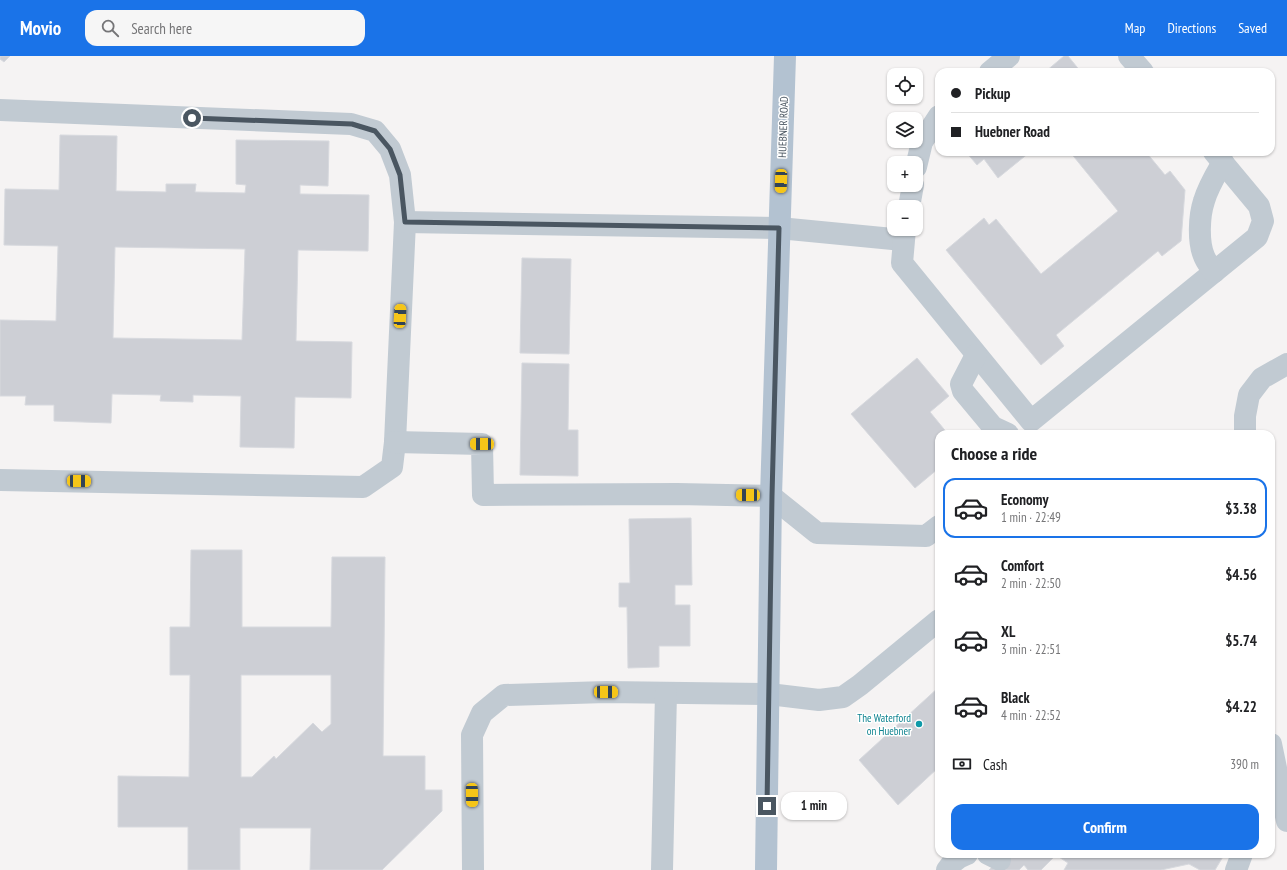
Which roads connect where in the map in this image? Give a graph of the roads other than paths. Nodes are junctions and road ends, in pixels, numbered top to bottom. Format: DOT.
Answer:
graph roads {
  1 [pos="785,56"];
  2 [pos="1009,56"];
  3 [pos="1129,56"];
  4 [pos="995,68"];
  5 [pos="1140,68"];
  6 [pos="0,110"];
  7 [pos="935,122"];
  8 [pos="918,156"];
  9 [pos="1218,157"];
  10 [pos="405,222"];
  11 [pos="779,228"];
  12 [pos="887,233"];
  13 [pos="904,236"];
  14 [pos="1214,272"];
  15 [pos="976,355"];
  16 [pos="1287,364"];
  17 [pos="1030,428"];
  18 [pos="999,430"];
  19 [pos="1245,430"];
  20 [pos="395,442"];
  21 [pos="0,480"];
  22 [pos="772,496"];
  23 [pos="935,529"];
  24 [pos="935,623"];
  25 [pos="666,693"];
  26 [pos="769,694"];
  27 [pos="1275,763"];
  28 [pos="1287,821"];
  29 [pos="958,858"];
  30 [pos="1240,858"];
  31 [pos="473,870"];
  32 [pos="662,870"];
  33 [pos="766,870"];
  34 [pos="946,870"];
  35 [pos="1236,870"];
  1 -- 11 [label="main road, HUEBNER ROAD"];
  2 -- 4 [label="lane"];
  3 -- 5 [label="lane"];
  6 -- 10 [label="lane"];
  7 -- 8 [label="lane"];
  9 -- 14 [label="lane"];
  9 -- 14 [label="lane"];
  10 -- 11 [label="lane"];
  10 -- 20 [label="lane"];
  11 -- 12 [label="lane"];
  11 -- 22 [label="main road, HUEBNER ROAD"];
  13 -- 15 [label="lane"];
  14 -- 17 [label="lane"];
  15 -- 17 [label="lane"];
  15 -- 18 [label="lane"];
  16 -- 19 [label="lane"];
  20 -- 21 [label="lane"];
  20 -- 22 [label="lane"];
  22 -- 23 [label="lane"];
  22 -- 26 [label="main road, HUEBNER ROAD"];
  24 -- 26 [label="lane"];
  25 -- 26 [label="lane"];
  25 -- 31 [label="lane"];
  25 -- 32 [label="lane"];
  26 -- 33 [label="main road, HUEBNER ROAD"];
  27 -- 28 [label="lane"];
  29 -- 34 [label="lane"];
  30 -- 35 [label="lane"];
}
